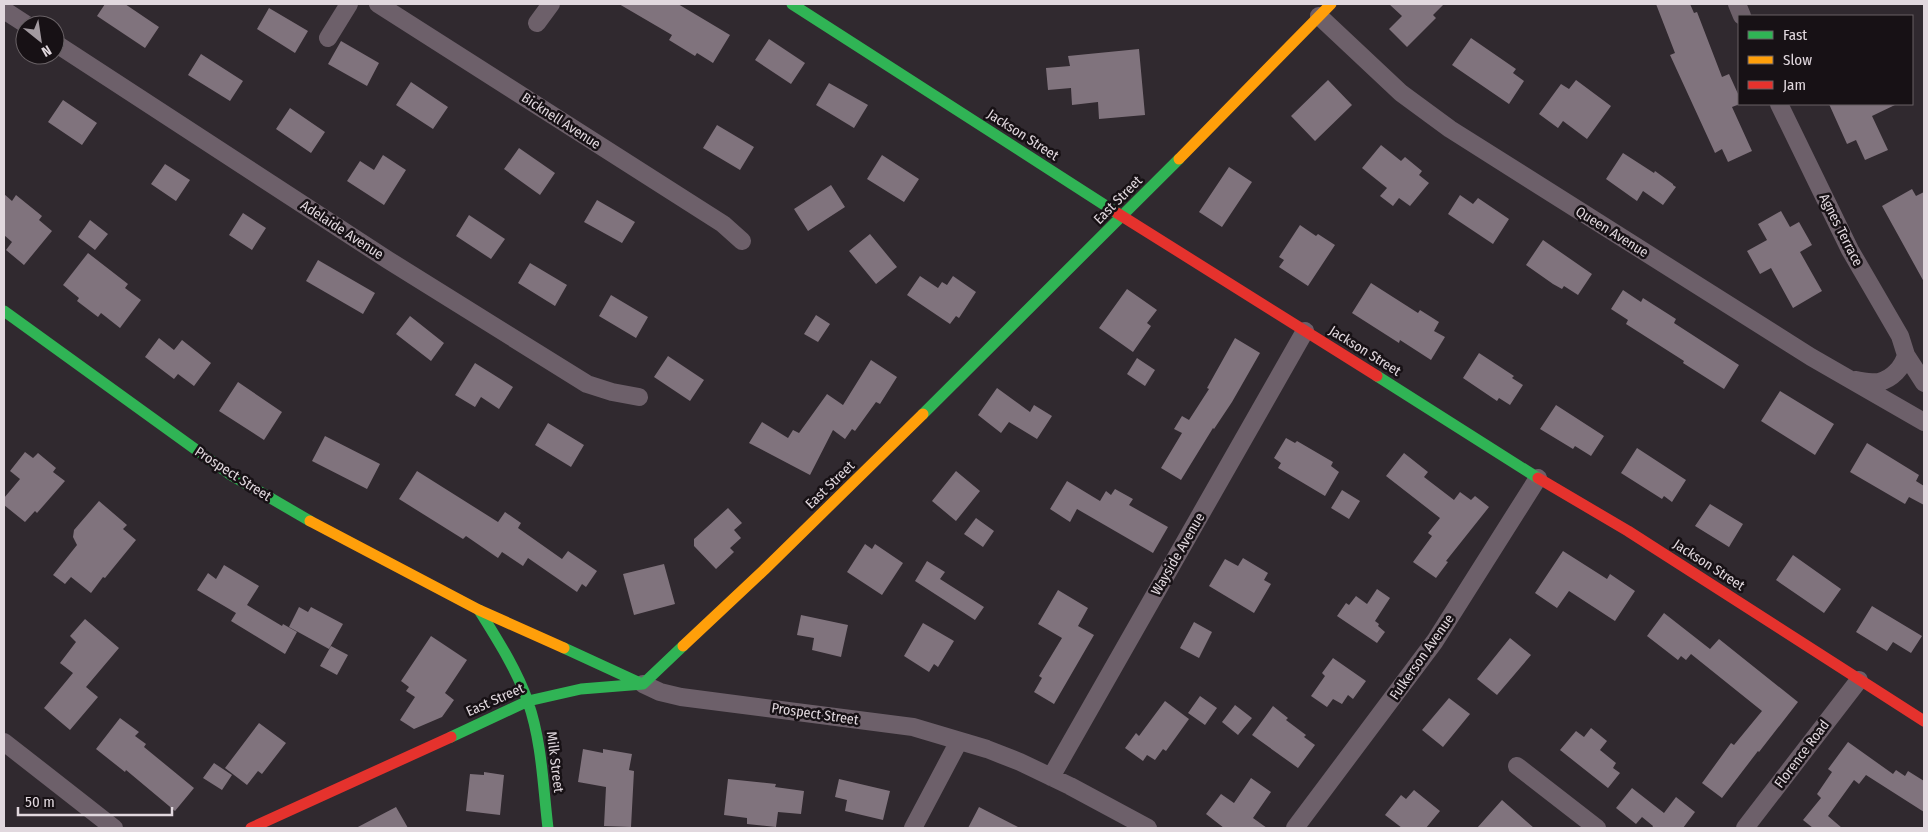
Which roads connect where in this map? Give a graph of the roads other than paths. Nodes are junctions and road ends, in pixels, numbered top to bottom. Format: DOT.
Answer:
graph roads {
  1 [pos="349,4"];
  2 [pos="378,4"];
  3 [pos="551,4"];
  4 [pos="792,4"];
  5 [pos="4,10"];
  6 [pos="1325,10"];
  7 [pos="15,17"];
  8 [pos="537,23"];
  9 [pos="328,38"];
  10 [pos="65,50"];
  11 [pos="1779,105"];
  12 [pos="1123,216"];
  13 [pos="742,241"];
  14 [pos="4,311"];
  15 [pos="1305,331"];
  16 [pos="1906,355"];
  17 [pos="1849,380"];
  18 [pos="1924,383"];
  19 [pos="639,397"];
  20 [pos="1924,422"];
  21 [pos="1538,478"];
  22 [pos="479,610"];
  23 [pos="1859,680"];
  24 [pos="643,684"];
  25 [pos="528,700"];
  26 [pos="1924,721"];
  27 [pos="959,741"];
  28 [pos="4,742"];
  29 [pos="1517,766"];
  30 [pos="1051,777"];
  31 [pos="114,828"];
  32 [pos="251,828"];
  33 [pos="548,828"];
  34 [pos="913,828"];
  35 [pos="1148,828"];
  36 [pos="1295,828"];
  37 [pos="1597,828"];
  38 [pos="1745,828"];
  1 -- 9 [label="street"];
  2 -- 13 [label="street, Bicknell Avenue"];
  3 -- 8 [label="street"];
  4 -- 12 [label="main road, Jackson Street"];
  5 -- 7 [label="street"];
  6 -- 12 [label="main road, East Street"];
  6 -- 17 [label="street, Queen Avenue"];
  10 -- 19 [label="street, Adelaide Avenue"];
  11 -- 16 [label="street, Agnes Terrace"];
  12 -- 15 [label="main road, Jackson Street"];
  12 -- 24 [label="main road, East Street"];
  14 -- 22 [label="main road, Prospect Street"];
  15 -- 21 [label="main road, Jackson Street"];
  15 -- 30 [label="street, Wayside Avenue"];
  16 -- 17 [label="street"];
  16 -- 18 [label="street, Agnes Terrace"];
  17 -- 20 [label="street, Queen Avenue"];
  21 -- 23 [label="main road, Jackson Street"];
  21 -- 36 [label="street, Fulkerson Avenue"];
  22 -- 24 [label="main road, Prospect Street"];
  22 -- 25 [label="main road"];
  23 -- 26 [label="main road, Jackson Street"];
  23 -- 38 [label="street, Florence Road"];
  24 -- 25 [label="main road, East Street"];
  24 -- 27 [label="street, Prospect Street"];
  25 -- 32 [label="main road, East Street"];
  25 -- 33 [label="main road, Milk Street"];
  27 -- 30 [label="street, Prospect Street"];
  27 -- 34 [label="street"];
  28 -- 31 [label="street"];
  29 -- 37 [label="street"];
  30 -- 35 [label="street, Prospect Street"];
}
